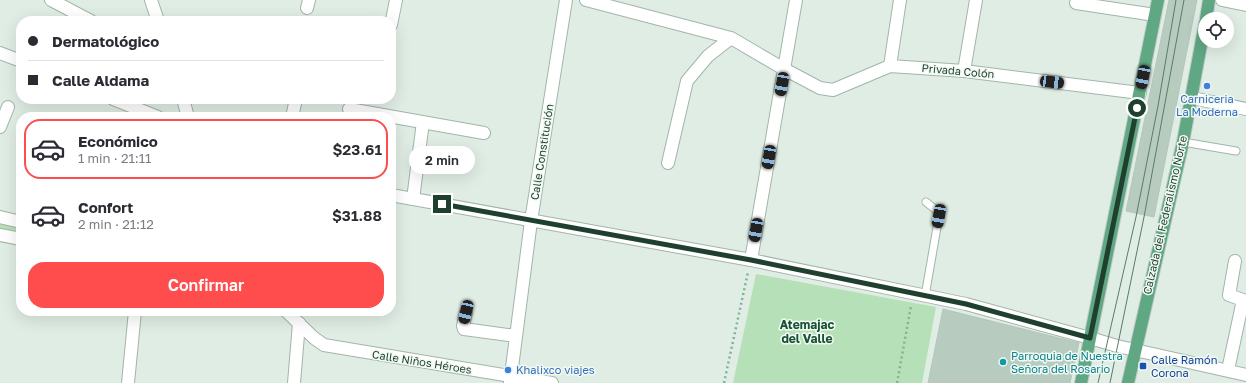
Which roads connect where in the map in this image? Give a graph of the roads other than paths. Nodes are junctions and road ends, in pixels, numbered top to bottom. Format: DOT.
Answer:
graph roads {
  1 [pos="151,0"];
  2 [pos="396,0"];
  3 [pos="566,0"];
  4 [pos="586,0"];
  5 [pos="796,0"];
  6 [pos="900,0"];
  7 [pos="976,0"];
  8 [pos="1158,0"];
  9 [pos="1209,0"];
  10 [pos="1222,0"];
  11 [pos="57,2"];
  12 [pos="1076,3"];
  13 [pos="1246,5"];
  14 [pos="1207,12"];
  15 [pos="1155,15"];
  16 [pos="82,16"];
  17 [pos="156,16"];
  18 [pos="393,16"];
  19 [pos="731,38"];
  20 [pos="1201,48"];
  21 [pos="0,53"];
  22 [pos="16,59"];
  23 [pos="890,66"];
  24 [pos="784,69"];
  25 [pos="964,71"];
  26 [pos="1140,93"];
  27 [pos="1192,98"];
  28 [pos="126,104"];
  29 [pos="8,107"];
  30 [pos="348,108"];
  31 [pos="1246,109"];
  32 [pos="146,112"];
  33 [pos="369,112"];
  34 [pos="396,117"];
  35 [pos="422,122"];
  36 [pos="0,127"];
  37 [pos="484,133"];
  38 [pos="1183,142"];
  39 [pos="1236,150"];
  40 [pos="668,163"];
  41 [pos="396,196"];
  42 [pos="413,199"];
  43 [pos="926,202"];
  44 [pos="0,217"];
  45 [pos="16,221"];
  46 [pos="531,221"];
  47 [pos="0,235"];
  48 [pos="16,238"];
  49 [pos="751,260"];
  50 [pos="1235,261"];
  51 [pos="925,296"];
  52 [pos="466,312"];
  53 [pos="135,316"];
  54 [pos="291,316"];
  55 [pos="299,324"];
  56 [pos="516,336"];
  57 [pos="1090,338"];
  58 [pos="1134,350"];
  59 [pos="1228,370"];
  60 [pos="1246,374"];
  61 [pos="510,380"];
  62 [pos="128,383"];
  63 [pos="294,383"];
  64 [pos="552,383"];
  65 [pos="1081,383"];
  66 [pos="1128,383"];
  1 -- 17 [label="street"];
  2 -- 18 [label="street"];
  3 -- 46 [label="street, Calle Constitución"];
  4 -- 19 [label="street, Privada Colón"];
  5 -- 24 [label="street"];
  6 -- 23 [label="street"];
  7 -- 25 [label="street"];
  8 -- 15 [label="main road"];
  9 -- 14 [label="main road"];
  10 -- 13 [label="street"];
  11 -- 16 [label="street"];
  12 -- 15 [label="street"];
  15 -- 26 [label="main road"];
  19 -- 24 [label="street, Privada Colón"];
  19 -- 40 [label="street"];
  20 -- 27 [label="main road, Calzada del Federalismo Norte"];
  21 -- 22 [label="street"];
  23 -- 24 [label="street, Privada Colón"];
  23 -- 25 [label="street, Privada Colón"];
  24 -- 49 [label="street"];
  25 -- 26 [label="street, Privada Colón"];
  26 -- 57 [label="main road"];
  27 -- 31 [label="street"];
  27 -- 38 [label="main road, Calzada del Federalismo Norte"];
  28 -- 32 [label="street"];
  29 -- 36 [label="street"];
  30 -- 33 [label="street"];
  34 -- 35 [label="street"];
  35 -- 37 [label="street"];
  35 -- 42 [label="street"];
  38 -- 39 [label="lane"];
  38 -- 58 [label="main road, Calzada del Federalismo Norte"];
  41 -- 42 [label="street"];
  42 -- 46 [label="street"];
  43 -- 51 [label="lane"];
  44 -- 45 [label="street"];
  46 -- 49 [label="street"];
  46 -- 56 [label="street, Calle Constitución"];
  47 -- 48 [label="street"];
  49 -- 51 [label="street"];
  50 -- 59 [label="street"];
  51 -- 57 [label="street"];
  52 -- 56 [label="street"];
  53 -- 62 [label="street"];
  54 -- 55 [label="street, Calle Niños Héroes"];
  55 -- 61 [label="street, Calle Niños Héroes"];
  55 -- 63 [label="street"];
  56 -- 61 [label="street, Calle Constitución"];
  57 -- 58 [label="street"];
  57 -- 65 [label="main road"];
  58 -- 59 [label="street"];
  58 -- 66 [label="main road, Calzada del Federalismo Norte"];
  59 -- 60 [label="street"];
  61 -- 64 [label="street, Calle Niños Héroes"];
}
